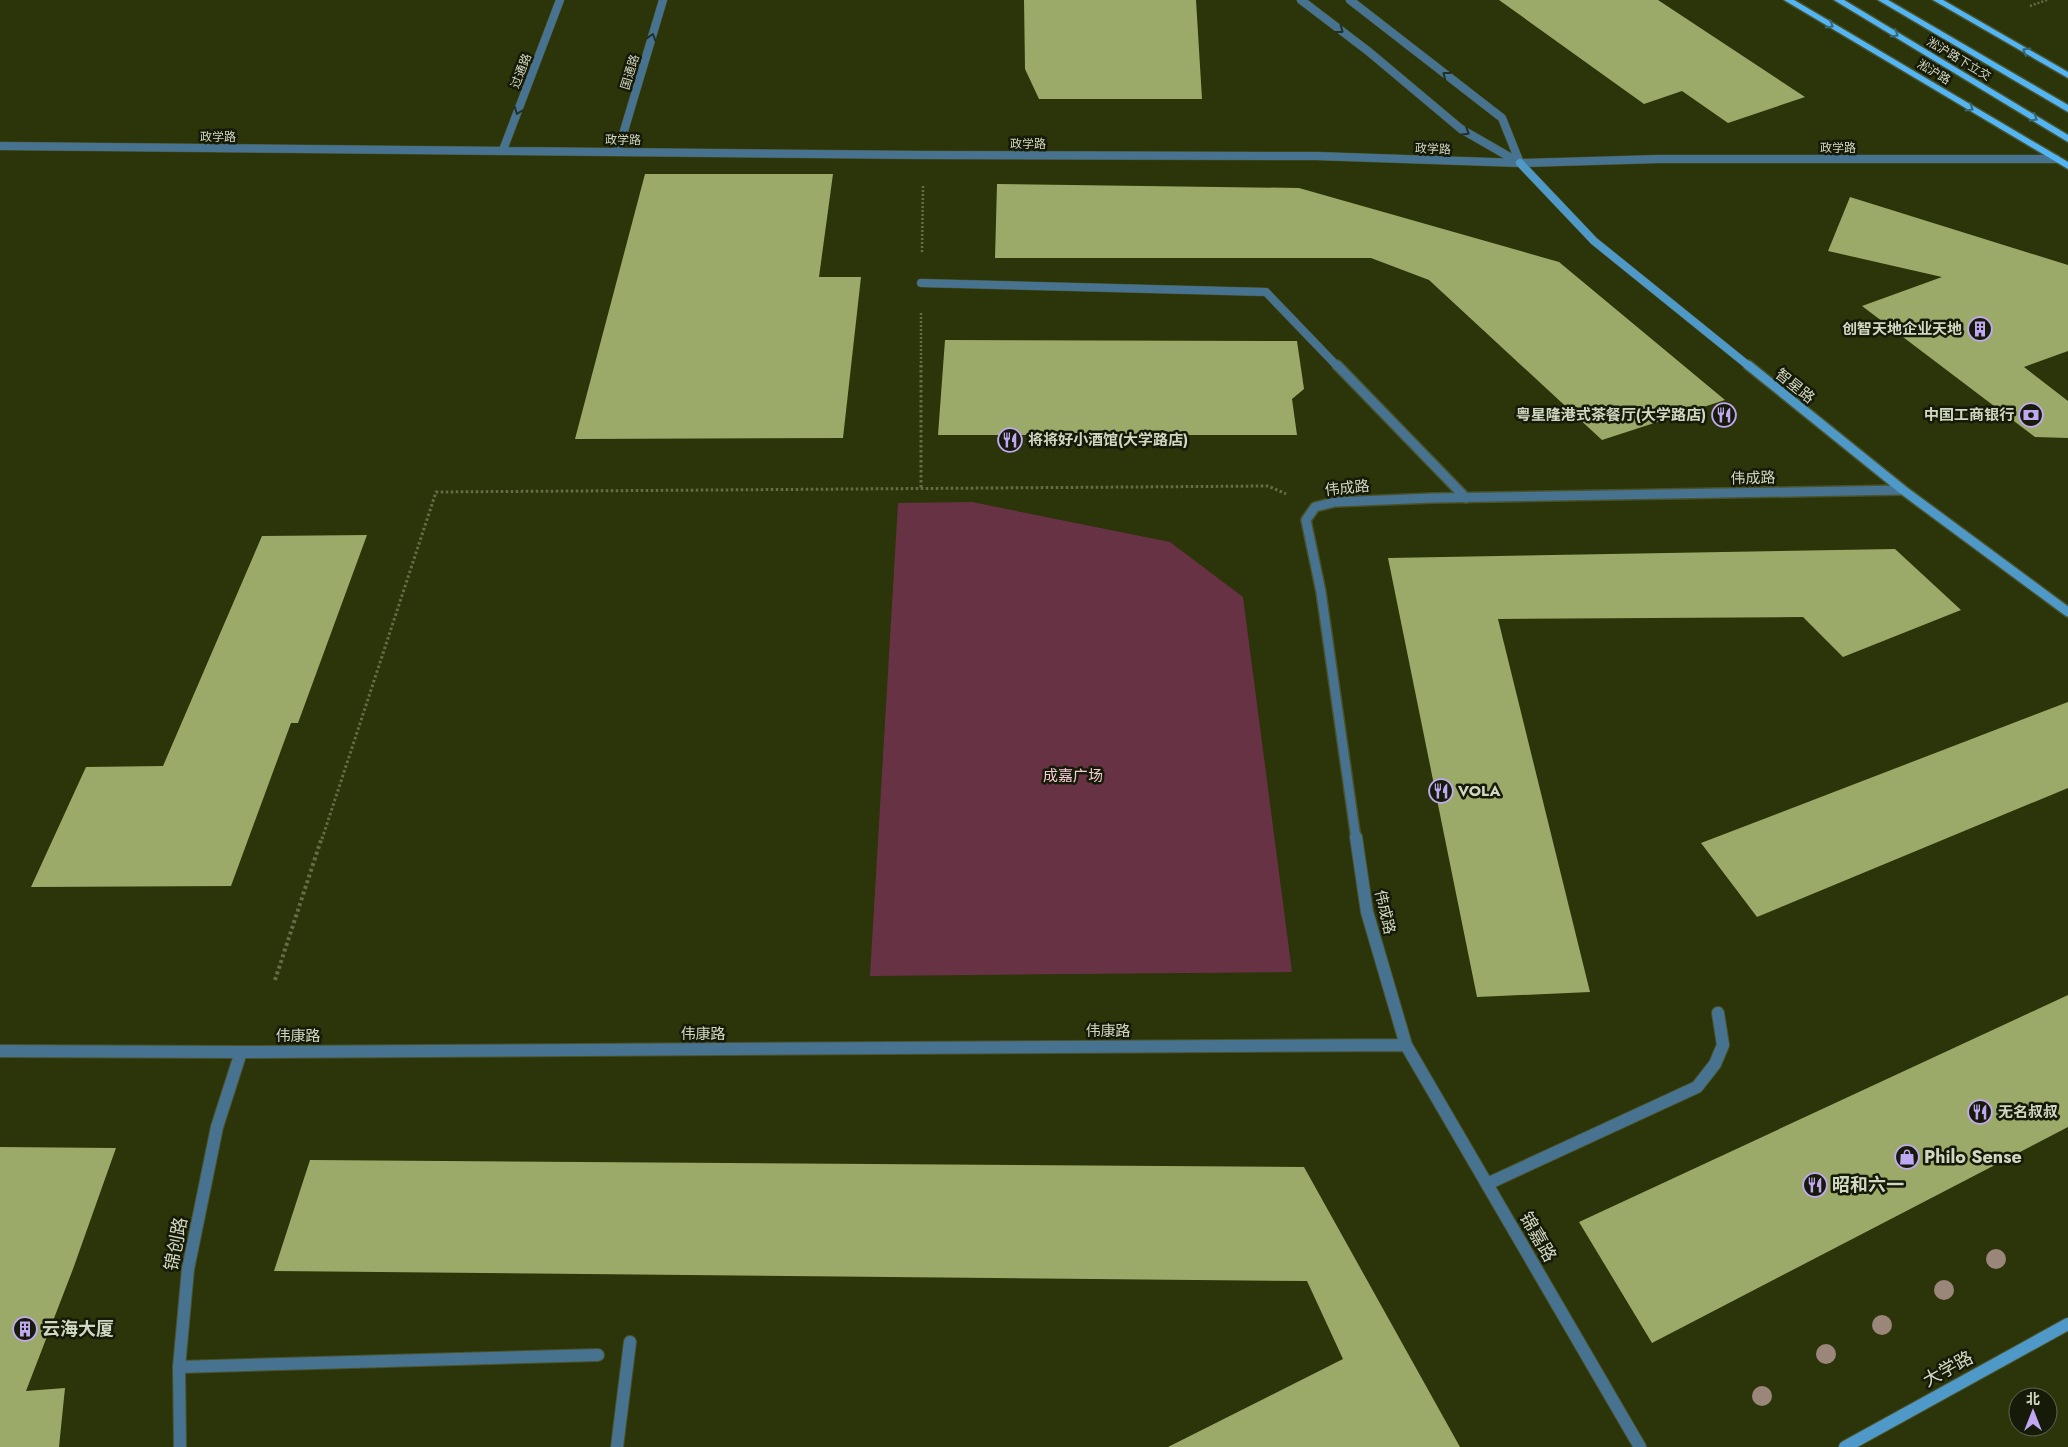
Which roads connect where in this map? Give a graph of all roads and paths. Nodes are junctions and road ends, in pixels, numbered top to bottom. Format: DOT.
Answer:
graph roads {
  1 [pos="560,0"];
  2 [pos="663,0"];
  3 [pos="1301,0"];
  4 [pos="1350,0"];
  5 [pos="1788,0"];
  6 [pos="1838,0"];
  7 [pos="1882,0"];
  8 [pos="1937,0"];
  9 [pos="2047,0"];
  10 [pos="2030,6"];
  11 [pos="2068,75"];
  12 [pos="2068,109"];
  13 [pos="2068,138"];
  14 [pos="0,146"];
  15 [pos="503,150"];
  16 [pos="618,151"];
  17 [pos="922,155"];
  18 [pos="2056,159"];
  19 [pos="1520,163"];
  20 [pos="2068,166"];
  21 [pos="921,283"];
  22 [pos="921,489"];
  23 [pos="1903,490"];
  24 [pos="1466,498"];
  25 [pos="1316,507"];
  26 [pos="2068,612"];
  27 [pos="275,980"];
  28 [pos="1718,1012"];
  29 [pos="1406,1045"];
  30 [pos="0,1051"];
  31 [pos="241,1052"];
  32 [pos="1487,1184"];
  33 [pos="2068,1324"];
  34 [pos="630,1342"];
  35 [pos="598,1355"];
  36 [pos="179,1367"];
  37 [pos="180,1447"];
  38 [pos="617,1447"];
  39 [pos="1640,1447"];
  40 [pos="1846,1447"];
  1 -- 15 [label="street, 过通路, one-way"];
  16 -- 2 [label="street, 国通路, one-way"];
  3 -- 19 [label="street, one-way"];
  19 -- 4 [label="street, one-way"];
  5 -- 18 [label="main road, 淞沪路, one-way"];
  6 -- 13 [label="main road, 淞沪路下立交, one-way"];
  7 -- 12 [label="main road, 淞沪路下立交"];
  11 -- 8 [label="main road, one-way"];
  9 -- 10 [label="path"];
  14 -- 15 [label="street, 政学路"];
  15 -- 16 [label="street, 政学路"];
  16 -- 17 [label="street, 政学路"];
  17 -- 19 [label="street, 政学路"];
  17 -- 21 [label="path"];
  18 -- 19 [label="street, 政学路"];
  18 -- 20 [label="main road, 淞沪路"];
  19 -- 23 [label="street, 智星路"];
  21 -- 22 [label="path"];
  21 -- 24 [label="street"];
  22 -- 25 [label="path"];
  22 -- 27 [label="path"];
  23 -- 24 [label="street, 伟成路"];
  23 -- 26 [label="street, 智星路"];
  24 -- 25 [label="street, 伟成路"];
  25 -- 29 [label="street, 伟成路"];
  28 -- 32 [label="street"];
  29 -- 31 [label="street, 伟康路"];
  29 -- 32 [label="street, 锦嘉路"];
  30 -- 31 [label="street, 伟康路"];
  31 -- 36 [label="street, 锦创路"];
  32 -- 39 [label="street, 锦嘉路"];
  33 -- 40 [label="street, 大学路"];
  34 -- 38 [label="street"];
  35 -- 36 [label="street"];
  36 -- 37 [label="street, 锦创路"];
}
